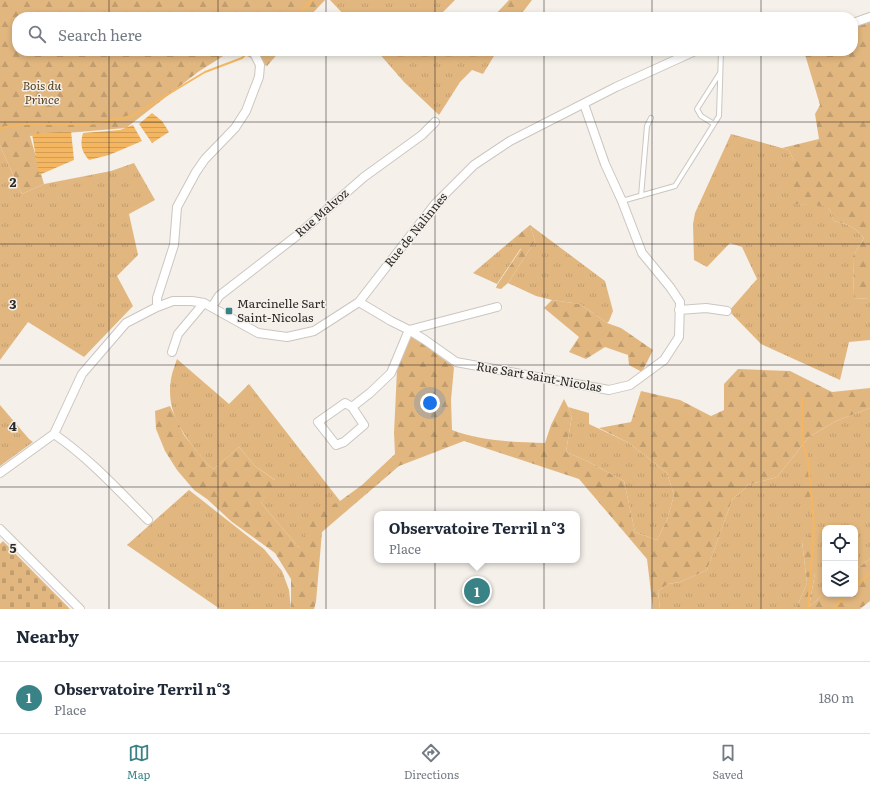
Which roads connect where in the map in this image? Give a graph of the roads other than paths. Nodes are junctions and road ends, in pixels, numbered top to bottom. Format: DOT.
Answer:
graph roads {
  1 [pos="870,17"];
  2 [pos="858,21"];
  3 [pos="256,56"];
  4 [pos="685,56"];
  5 [pos="721,56"];
  6 [pos="721,72"];
  7 [pos="584,104"];
  8 [pos="652,118"];
  9 [pos="435,122"];
  10 [pos="714,124"];
  11 [pos="641,196"];
  12 [pos="622,201"];
  13 [pos="360,302"];
  14 [pos="204,303"];
  15 [pos="157,307"];
  16 [pos="212,307"];
  17 [pos="496,307"];
  18 [pos="680,310"];
  19 [pos="727,311"];
  20 [pos="409,330"];
  21 [pos="172,352"];
  22 [pos="352,407"];
  23 [pos="54,434"];
  24 [pos="0,473"];
  25 [pos="148,520"];
  26 [pos="0,529"];
  27 [pos="80,609"];
  1 -- 2 [label="street"];
  3 -- 15 [label="street"];
  4 -- 7 [label="street, Rue de Nalinnes"];
  5 -- 6 [label="lane"];
  6 -- 10 [label="lane"];
  6 -- 10 [label="lane"];
  7 -- 12 [label="street, Rue Sart Saint-Nicolas"];
  7 -- 13 [label="street, Rue de Nalinnes"];
  8 -- 11 [label="lane"];
  9 -- 16 [label="street, Rue Malvoz"];
  10 -- 11 [label="lane"];
  11 -- 12 [label="lane"];
  12 -- 18 [label="street, Rue Sart Saint-Nicolas"];
  13 -- 16 [label="street, Rue de Nalinnes"];
  13 -- 20 [label="street, Rue Sart Saint-Nicolas"];
  14 -- 15 [label="street, Rue de Nalinnes"];
  14 -- 16 [label="street, Rue de Nalinnes"];
  14 -- 21 [label="street"];
  15 -- 23 [label="street, Rue de Nalinnes"];
  17 -- 20 [label="street"];
  18 -- 19 [label="street"];
  18 -- 20 [label="street, Rue Sart Saint-Nicolas"];
  20 -- 22 [label="street"];
  22 -- 22 [label="street"];
  23 -- 24 [label="street, Rue de Nalinnes"];
  23 -- 25 [label="street"];
  26 -- 27 [label="street"];
}
